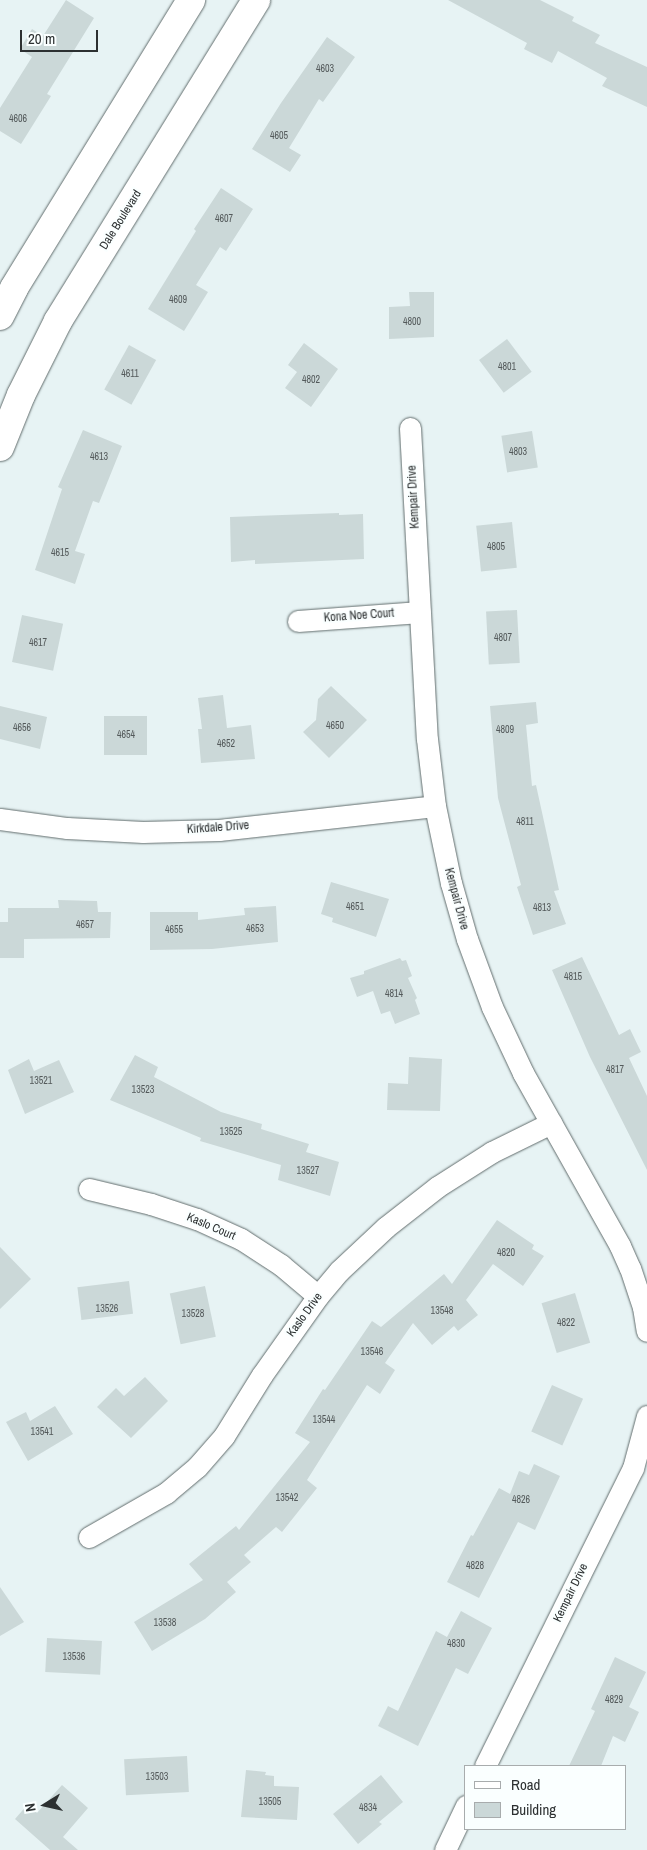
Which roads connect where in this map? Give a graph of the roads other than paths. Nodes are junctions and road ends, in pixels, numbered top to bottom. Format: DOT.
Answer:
graph roads {
  1 [pos="191,0"];
  2 [pos="256,0"];
  3 [pos="0,316"];
  4 [pos="410,428"];
  5 [pos="0,447"];
  6 [pos="420,612"];
  7 [pos="298,621"];
  8 [pos="435,806"];
  9 [pos="0,819"];
  10 [pos="551,1123"];
  11 [pos="89,1189"];
  12 [pos="318,1296"];
  13 [pos="647,1331"];
  14 [pos="647,1416"];
  15 [pos="640,1471"];
  16 [pos="89,1536"];
  17 [pos="486,1765"];
  18 [pos="464,1810"];
  19 [pos="445,1850"];
  1 -- 3 [label="main road"];
  2 -- 5 [label="main road, Dale Boulevard"];
  4 -- 6 [label="street, Kempair Drive"];
  6 -- 7 [label="street, Kona Noe Court"];
  6 -- 8 [label="street, Kempair Drive"];
  8 -- 9 [label="street, Kirkdale Drive"];
  8 -- 10 [label="street, Kempair Drive"];
  10 -- 12 [label="street, Kaslo Drive"];
  10 -- 13 [label="street, Kempair Drive"];
  11 -- 12 [label="street, Kaslo Court"];
  12 -- 16 [label="street, Kaslo Drive"];
  14 -- 15 [label="street, Kempair Drive"];
  15 -- 17 [label="street, Kempair Drive"];
  18 -- 19 [label="street"];
}
